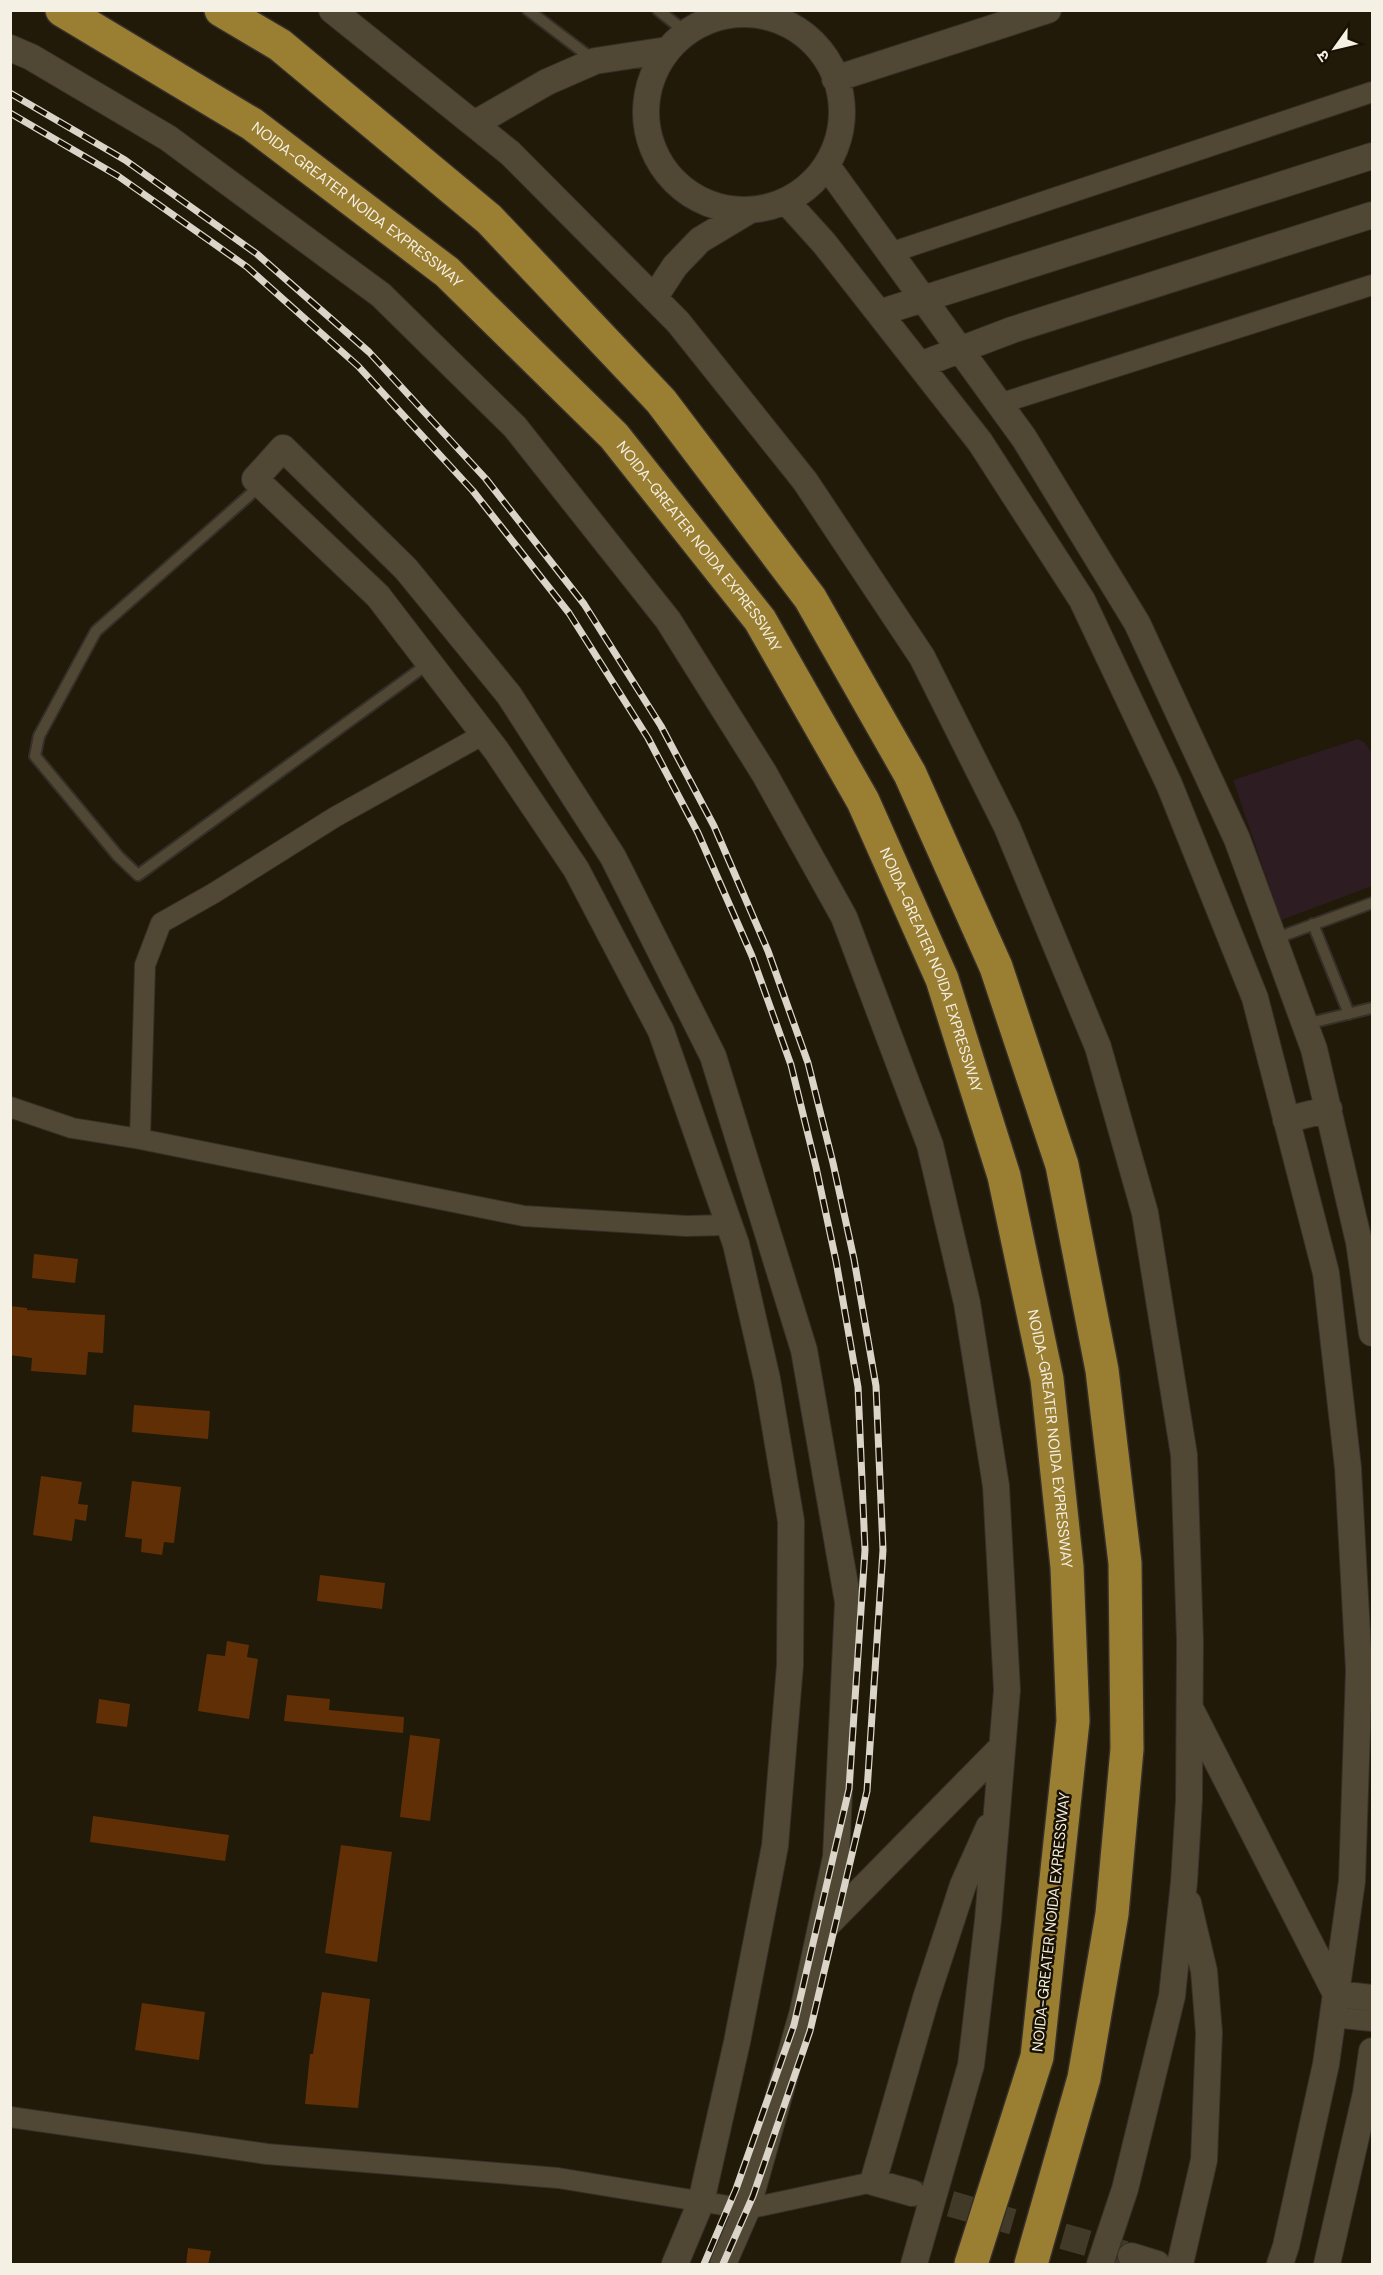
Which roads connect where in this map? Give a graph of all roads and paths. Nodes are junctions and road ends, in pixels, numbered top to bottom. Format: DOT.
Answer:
graph roads {
  1 [pos="62,10"];
  2 [pos="221,10"];
  3 [pos="332,10"];
  4 [pos="528,10"];
  5 [pos="658,10"];
  6 [pos="1048,10"];
  7 [pos="687,33"];
  8 [pos="10,48"];
  9 [pos="667,50"];
  10 [pos="595,61"];
  11 [pos="835,79"];
  12 [pos="1372,92"];
  13 [pos="474,124"];
  14 [pos="1372,156"];
  15 [pos="827,166"];
  16 [pos="786,201"];
  17 [pos="750,210"];
  18 [pos="1372,215"];
  19 [pos="890,253"];
  20 [pos="1372,285"];
  21 [pos="654,298"];
  22 [pos="923,299"];
  23 [pos="879,313"];
  24 [pos="960,350"];
  25 [pos="920,365"];
  26 [pos="999,404"];
  27 [pos="261,485"];
  28 [pos="429,663"];
  29 [pos="484,734"];
  30 [pos="1372,903"];
  31 [pos="1313,924"];
  32 [pos="1274,939"];
  33 [pos="1372,1008"];
  34 [pos="1349,1014"];
  35 [pos="1305,1024"];
  36 [pos="10,1107"];
  37 [pos="1329,1109"];
  38 [pos="1286,1120"];
  39 [pos="140,1139"];
  40 [pos="729,1225"];
  41 [pos="1372,1333"];
  42 [pos="1190,1707"];
  43 [pos="1002,1747"];
  44 [pos="997,1810"];
  45 [pos="1184,1882"];
  46 [pos="820,1932"];
  47 [pos="1372,1998"];
  48 [pos="1334,2005"];
  49 [pos="1372,2021"];
  50 [pos="1372,2051"];
  51 [pos="10,2117"];
  52 [pos="873,2182"];
  53 [pos="912,2193"];
  54 [pos="701,2202"];
  55 [pos="747,2209"];
  56 [pos="1131,2256"];
  57 [pos="675,2265"];
  58 [pos="723,2265"];
  59 [pos="914,2265"];
  60 [pos="971,2265"];
  61 [pos="1031,2265"];
  62 [pos="1100,2265"];
  63 [pos="1157,2265"];
  64 [pos="1180,2265"];
  65 [pos="1280,2265"];
  66 [pos="1327,2265"];
  1 -- 60 [label="highway, NOIDA-GREATER NOIDA EXPRESSWAY"];
  2 -- 61 [label="highway"];
  3 -- 13 [label="street"];
  4 -- 10 [label="lane"];
  5 -- 7 [label="lane"];
  6 -- 11 [label="street"];
  7 -- 9 [label="street"];
  7 -- 11 [label="street"];
  8 -- 43 [label="street"];
  9 -- 10 [label="street"];
  9 -- 17 [label="street"];
  10 -- 13 [label="street"];
  11 -- 15 [label="street"];
  12 -- 19 [label="street"];
  13 -- 21 [label="street"];
  14 -- 22 [label="street"];
  15 -- 16 [label="street"];
  15 -- 19 [label="street"];
  16 -- 17 [label="street"];
  16 -- 23 [label="street"];
  17 -- 21 [label="street"];
  18 -- 24 [label="street"];
  19 -- 22 [label="street"];
  20 -- 26 [label="street"];
  21 -- 42 [label="street"];
  22 -- 23 [label="street"];
  22 -- 24 [label="street"];
  23 -- 25 [label="street"];
  24 -- 25 [label="street"];
  24 -- 26 [label="street"];
  25 -- 38 [label="street"];
  26 -- 32 [label="street"];
  27 -- 28 [label="street"];
  27 -- 28 [label="lane"];
  27 -- 46 [label="street"];
  28 -- 29 [label="street"];
  29 -- 39 [label="street"];
  29 -- 40 [label="street"];
  30 -- 31 [label="lane"];
  31 -- 32 [label="lane"];
  31 -- 34 [label="lane"];
  32 -- 35 [label="street"];
  33 -- 34 [label="lane"];
  34 -- 35 [label="lane"];
  35 -- 37 [label="street"];
  36 -- 39 [label="street"];
  37 -- 38 [label="street"];
  37 -- 41 [label="street"];
  38 -- 48 [label="street"];
  39 -- 40 [label="street"];
  40 -- 54 [label="street"];
  42 -- 45 [label="street"];
  42 -- 48 [label="street"];
  43 -- 44 [label="street"];
  43 -- 46 [label="street"];
  44 -- 52 [label="street"];
  44 -- 59 [label="street"];
  45 -- 62 [label="street"];
  45 -- 64 [label="street"];
  46 -- 55 [label="street"];
  47 -- 48 [label="street"];
  48 -- 49 [label="street"];
  48 -- 65 [label="street"];
  50 -- 66 [label="street"];
  51 -- 54 [label="street"];
  52 -- 53 [label="street"];
  52 -- 55 [label="street"];
  54 -- 55 [label="street"];
  54 -- 57 [label="street"];
  55 -- 58 [label="street"];
  56 -- 63 [label="street"];
}
